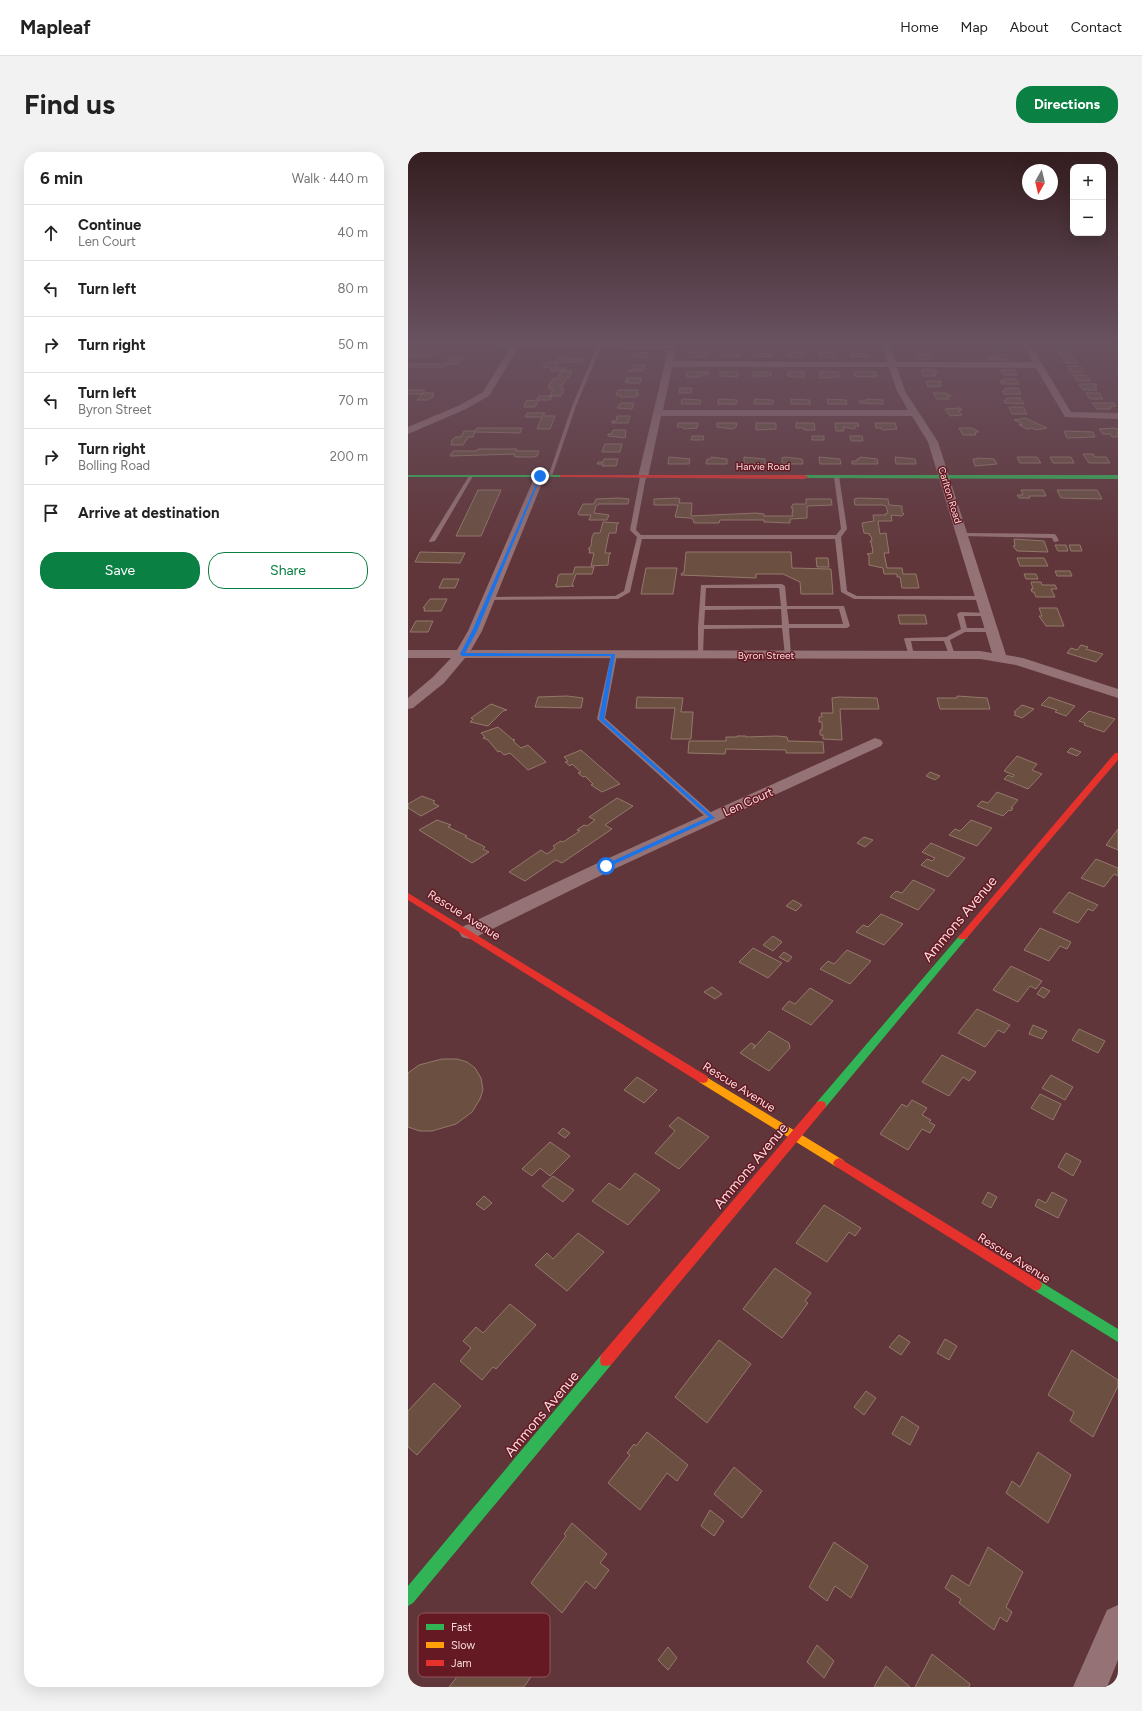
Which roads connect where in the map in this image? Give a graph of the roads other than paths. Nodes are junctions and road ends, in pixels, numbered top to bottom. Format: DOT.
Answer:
graph roads {
  1 [pos="455,411"];
  2 [pos="572,411"];
  3 [pos="914,411"];
  4 [pos="1065,411"];
  5 [pos="657,413"];
  6 [pos="916,414"];
  7 [pos="1118,416"];
  8 [pos="408,431"];
  9 [pos="408,476"];
  10 [pos="471,476"];
  11 [pos="545,476"];
  12 [pos="1118,476"];
  13 [pos="643,477"];
  14 [pos="837,477"];
  15 [pos="945,477"];
  16 [pos="963,535"];
  17 [pos="640,537"];
  18 [pos="838,537"];
  19 [pos="432,541"];
  20 [pos="1056,541"];
  21 [pos="982,598"];
  22 [pos="488,599"];
  23 [pos="784,607"];
  24 [pos="702,608"];
  25 [pos="987,614"];
  26 [pos="786,626"];
  27 [pos="701,627"];
  28 [pos="964,630"];
  29 [pos="992,630"];
  30 [pos="947,638"];
  31 [pos="408,654"];
  32 [pos="462,654"];
  33 [pos="614,655"];
  34 [pos="700,655"];
  35 [pos="788,655"];
  36 [pos="911,655"];
  37 [pos="952,655"];
  38 [pos="1000,657"];
  39 [pos="1118,694"];
  40 [pos="408,705"];
  41 [pos="875,743"];
  42 [pos="1118,755"];
  43 [pos="712,818"];
  44 [pos="408,896"];
  45 [pos="469,932"];
  46 [pos="795,1136"];
  47 [pos="1118,1336"];
  48 [pos="408,1598"];
  49 [pos="1118,1621"];
  50 [pos="1090,1687"];
  1 -- 8 [label="street"];
  2 -- 11 [label="lane"];
  3 -- 6 [label="street, Carlton Road"];
  4 -- 7 [label="street"];
  5 -- 6 [label="street"];
  5 -- 13 [label="street"];
  6 -- 15 [label="street, Carlton Road"];
  9 -- 10 [label="street, Harvie Road"];
  10 -- 11 [label="street, Harvie Road"];
  10 -- 19 [label="lane"];
  11 -- 13 [label="street, Harvie Road"];
  11 -- 22 [label="street"];
  12 -- 15 [label="street, Harvie Road"];
  13 -- 14 [label="street, Harvie Road"];
  13 -- 17 [label="lane"];
  14 -- 15 [label="street, Harvie Road"];
  14 -- 18 [label="lane"];
  15 -- 16 [label="street, Carlton Road"];
  16 -- 20 [label="lane"];
  16 -- 21 [label="street, Carlton Road"];
  17 -- 18 [label="lane"];
  17 -- 22 [label="lane"];
  18 -- 21 [label="lane"];
  21 -- 25 [label="street, Carlton Road"];
  22 -- 32 [label="street"];
  23 -- 24 [label="lane"];
  23 -- 24 [label="lane"];
  23 -- 26 [label="lane"];
  23 -- 26 [label="lane"];
  24 -- 27 [label="lane"];
  25 -- 28 [label="lane"];
  25 -- 29 [label="street, Carlton Road"];
  26 -- 27 [label="lane"];
  26 -- 35 [label="lane"];
  27 -- 34 [label="lane"];
  28 -- 29 [label="lane"];
  28 -- 30 [label="lane"];
  29 -- 38 [label="street, Carlton Road"];
  30 -- 36 [label="lane"];
  30 -- 37 [label="lane"];
  31 -- 32 [label="street, Byron Street"];
  32 -- 33 [label="street, Byron Street"];
  32 -- 40 [label="street"];
  33 -- 34 [label="street, Byron Street"];
  33 -- 43 [label="lane"];
  34 -- 35 [label="street, Byron Street"];
  35 -- 36 [label="street, Byron Street"];
  36 -- 37 [label="street, Byron Street"];
  37 -- 38 [label="street, Byron Street"];
  38 -- 39 [label="street, Byron Street"];
  41 -- 43 [label="street, Len Court"];
  42 -- 46 [label="street, Ammons Avenue"];
  43 -- 45 [label="street, Len Court"];
  44 -- 45 [label="street, Rescue Avenue"];
  45 -- 46 [label="street, Rescue Avenue"];
  46 -- 47 [label="street, Rescue Avenue"];
  46 -- 48 [label="street, Ammons Avenue"];
  49 -- 50 [label="street"];
}
